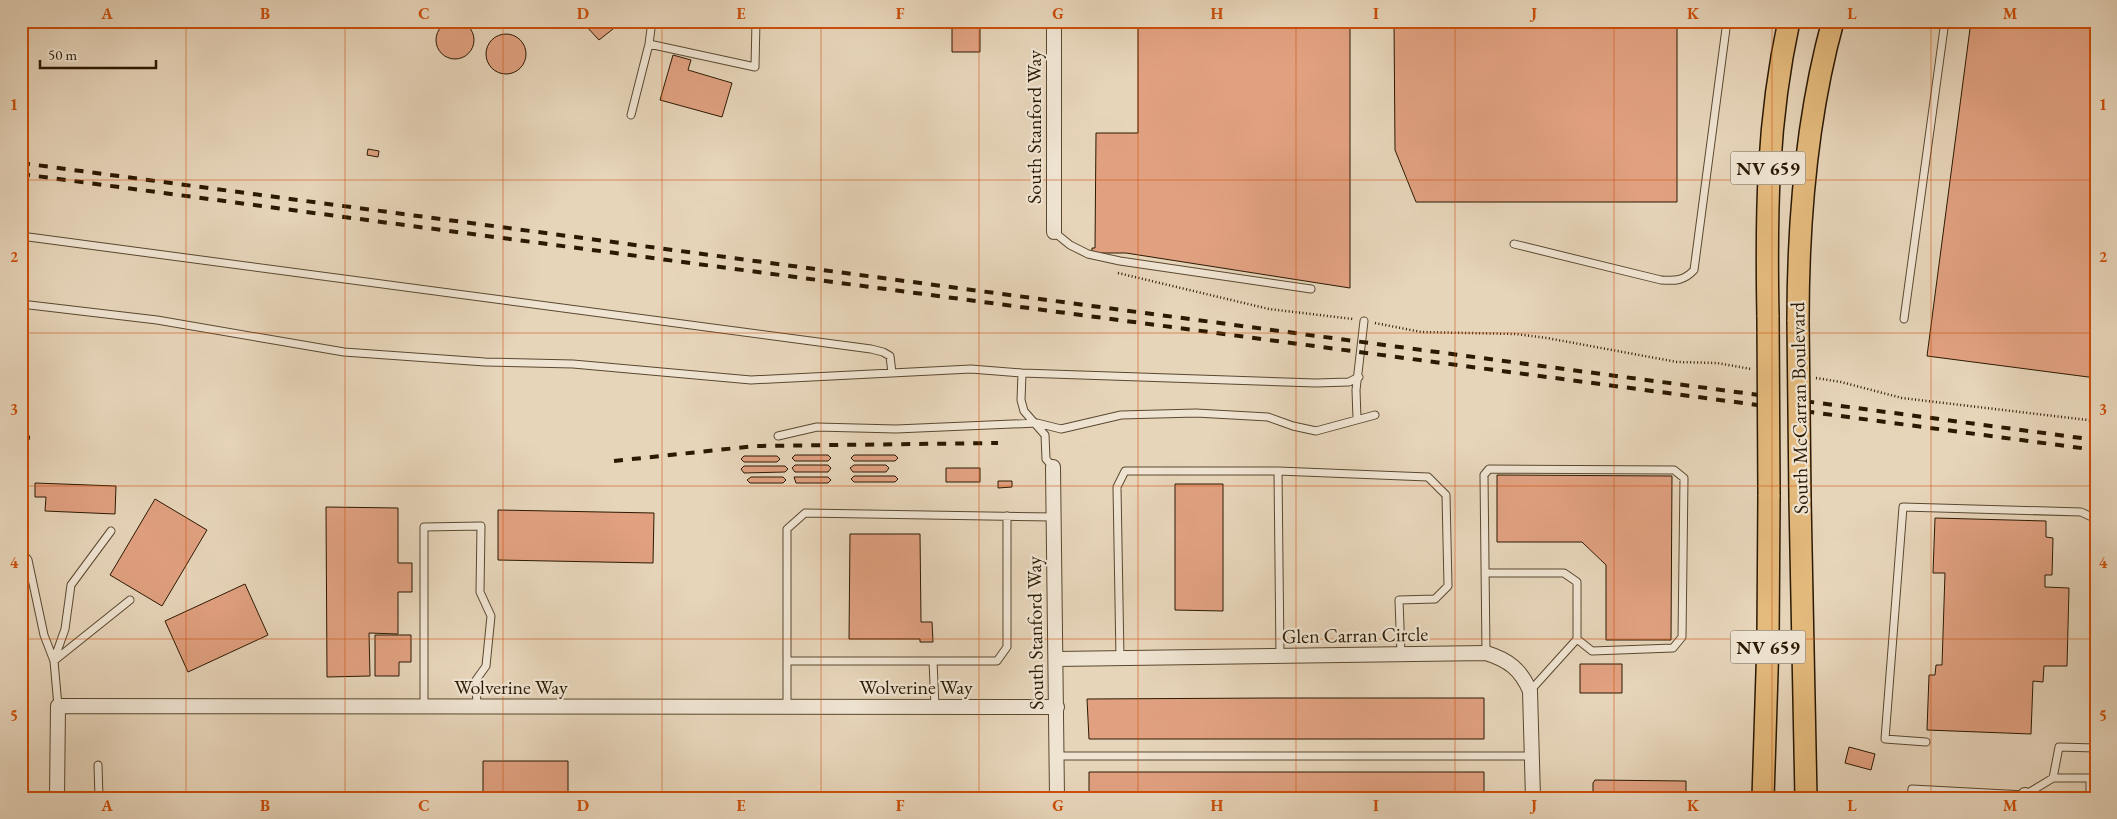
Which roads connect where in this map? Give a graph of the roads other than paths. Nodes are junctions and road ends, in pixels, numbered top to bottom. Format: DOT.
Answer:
graph roads {
  1 [pos="652,21"];
  2 [pos="756,21"];
  3 [pos="1054,21"];
  4 [pos="1727,21"];
  5 [pos="1789,21"];
  6 [pos="1833,21"];
  7 [pos="1945,21"];
  8 [pos="649,44"];
  9 [pos="631,115"];
  10 [pos="1054,232"];
  11 [pos="21,236"];
  12 [pos="1514,244"];
  13 [pos="1311,289"];
  14 [pos="21,304"];
  15 [pos="1904,319"];
  16 [pos="1364,321"];
  17 [pos="892,373"];
  18 [pos="1022,373"];
  19 [pos="1359,377"];
  20 [pos="1375,416"];
  21 [pos="1357,419"];
  22 [pos="1037,424"];
  23 [pos="778,436"];
  24 [pos="1053,467"];
  25 [pos="1278,471"];
  26 [pos="1007,516"];
  27 [pos="1054,517"];
  28 [pos="2096,520"];
  29 [pos="111,531"];
  30 [pos="21,551"];
  31 [pos="1485,573"];
  32 [pos="130,600"];
  33 [pos="1577,640"];
  34 [pos="1486,653"];
  35 [pos="1401,654"];
  36 [pos="1280,656"];
  37 [pos="1120,658"];
  38 [pos="1056,659"];
  39 [pos="54,660"];
  40 [pos="786,660"];
  41 [pos="933,660"];
  42 [pos="1530,691"];
  43 [pos="58,706"];
  44 [pos="424,706"];
  45 [pos="477,707"];
  46 [pos="786,707"];
  47 [pos="934,707"];
  48 [pos="1057,707"];
  49 [pos="1926,742"];
  50 [pos="2096,748"];
  51 [pos="1057,756"];
  52 [pos="1533,756"];
  53 [pos="98,765"];
  54 [pos="2053,778"];
  55 [pos="2093,778"];
  56 [pos="2025,796"];
  57 [pos="57,798"];
  58 [pos="100,798"];
  59 [pos="1057,798"];
  60 [pos="1533,798"];
  61 [pos="1763,798"];
  62 [pos="1806,798"];
  63 [pos="1911,798"];
  64 [pos="2090,798"];
  1 -- 8 [label="lane"];
  2 -- 8 [label="lane"];
  3 -- 10 [label="street, South Stanford Way"];
  4 -- 12 [label="lane"];
  5 -- 61 [label="main road, South McCarran Boulevard / NV 659, bridge"];
  6 -- 62 [label="main road, South McCarran Boulevard / NV 659, bridge"];
  7 -- 15 [label="lane"];
  8 -- 9 [label="lane"];
  10 -- 13 [label="lane"];
  11 -- 17 [label="lane"];
  14 -- 17 [label="lane"];
  16 -- 19 [label="lane"];
  17 -- 18 [label="lane"];
  18 -- 19 [label="lane"];
  18 -- 22 [label="lane"];
  19 -- 21 [label="lane"];
  20 -- 21 [label="lane"];
  21 -- 22 [label="lane"];
  22 -- 23 [label="lane"];
  22 -- 24 [label="lane"];
  24 -- 27 [label="street, South Stanford Way"];
  25 -- 35 [label="lane"];
  25 -- 36 [label="lane"];
  25 -- 37 [label="lane"];
  26 -- 27 [label="lane"];
  26 -- 40 [label="lane"];
  26 -- 41 [label="lane"];
  27 -- 38 [label="street, South Stanford Way"];
  28 -- 49 [label="lane"];
  29 -- 39 [label="lane"];
  30 -- 39 [label="lane"];
  31 -- 33 [label="lane"];
  31 -- 33 [label="lane"];
  31 -- 34 [label="lane"];
  32 -- 39 [label="lane"];
  33 -- 42 [label="lane"];
  34 -- 35 [label="street, Glen Carran Circle"];
  34 -- 42 [label="street, Glen Carran Circle"];
  35 -- 36 [label="street, Glen Carran Circle"];
  36 -- 37 [label="street, Glen Carran Circle"];
  37 -- 38 [label="street, Glen Carran Circle"];
  38 -- 48 [label="street, South Stanford Way"];
  39 -- 43 [label="lane"];
  40 -- 41 [label="lane"];
  40 -- 46 [label="lane"];
  41 -- 47 [label="lane"];
  42 -- 52 [label="street, Glen Carran Circle"];
  43 -- 44 [label="street, Wolverine Way"];
  43 -- 57 [label="street"];
  44 -- 45 [label="street, Wolverine Way"];
  44 -- 45 [label="lane"];
  45 -- 46 [label="street, Wolverine Way"];
  46 -- 47 [label="street, Wolverine Way"];
  47 -- 48 [label="street, Wolverine Way"];
  48 -- 51 [label="street, South Stanford Way"];
  50 -- 54 [label="lane"];
  51 -- 52 [label="lane"];
  51 -- 59 [label="street, South Stanford Way"];
  52 -- 60 [label="street, Glen Carran Circle"];
  53 -- 58 [label="lane"];
  54 -- 55 [label="lane"];
  54 -- 56 [label="lane"];
  55 -- 64 [label="lane"];
  56 -- 63 [label="lane"];
}
